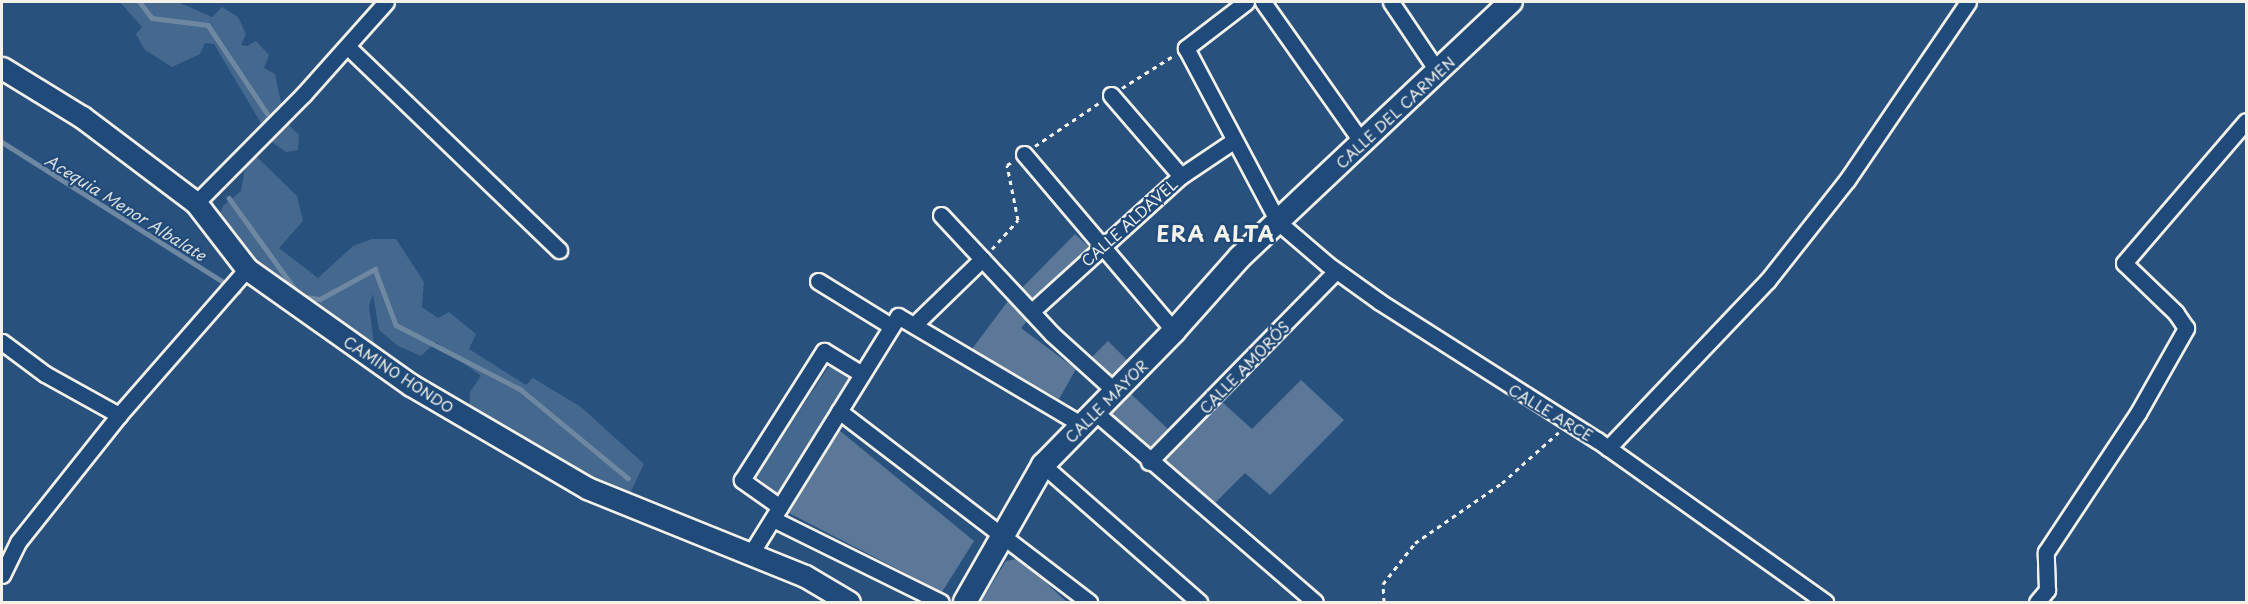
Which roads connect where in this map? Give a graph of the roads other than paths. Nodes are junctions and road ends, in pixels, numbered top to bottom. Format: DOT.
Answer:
graph roads {
  1 [pos="386,2"];
  2 [pos="1246,2"];
  3 [pos="1263,2"];
  4 [pos="1391,2"];
  5 [pos="1512,2"];
  6 [pos="1968,2"];
  7 [pos="348,47"];
  8 [pos="2,68"];
  9 [pos="1438,72"];
  10 [pos="1111,95"];
  11 [pos="2247,121"];
  12 [pos="1233,141"];
  13 [pos="1363,144"];
  14 [pos="1024,154"];
  15 [pos="1181,176"];
  16 [pos="196,203"];
  17 [pos="941,215"];
  18 [pos="1278,222"];
  19 [pos="1103,244"];
  20 [pos="559,250"];
  21 [pos="982,259"];
  22 [pos="1336,271"];
  23 [pos="237,281"];
  24 [pos="818,281"];
  25 [pos="1032,310"];
  26 [pos="914,325"];
  27 [pos="891,326"];
  28 [pos="1174,331"];
  29 [pos="2,342"];
  30 [pos="862,374"];
  31 [pos="1116,392"];
  32 [pos="839,411"];
  33 [pos="119,415"];
  34 [pos="1089,419"];
  35 [pos="1608,448"];
  36 [pos="1149,462"];
  37 [pos="1043,465"];
  38 [pos="776,513"];
  39 [pos="1005,534"];
  40 [pos="750,555"];
  41 [pos="2,575"];
  42 [pos="967,602"];
  43 [pos="849,603"];
  44 [pos="941,603"];
  45 [pos="1089,603"];
  46 [pos="1199,603"];
  47 [pos="1315,603"];
  48 [pos="1825,603"];
  49 [pos="2037,603"];
  1 -- 7 [label="street"];
  2 -- 12 [label="street"];
  3 -- 13 [label="street"];
  4 -- 9 [label="street"];
  5 -- 9 [label="main road, CALLE DEL CARMEN"];
  6 -- 35 [label="street"];
  7 -- 16 [label="street"];
  7 -- 20 [label="street"];
  8 -- 16 [label="main road, CAMINO HONDO"];
  9 -- 13 [label="main road, CALLE DEL CARMEN"];
  10 -- 15 [label="street"];
  11 -- 49 [label="street"];
  12 -- 15 [label="street, CALLE ALDAVEL"];
  12 -- 18 [label="street"];
  13 -- 18 [label="main road, CALLE DEL CARMEN"];
  14 -- 19 [label="street"];
  15 -- 19 [label="street, CALLE ALDAVEL"];
  16 -- 23 [label="main road, CAMINO HONDO"];
  17 -- 21 [label="street"];
  18 -- 22 [label="street, CALLE ARCE"];
  18 -- 28 [label="main road, CALLE MAYOR"];
  19 -- 25 [label="street, CALLE ALDAVEL"];
  19 -- 28 [label="street"];
  21 -- 25 [label="street"];
  21 -- 26 [label="street"];
  22 -- 35 [label="street, CALLE ARCE"];
  22 -- 36 [label="street, CALLE AMORÓS"];
  23 -- 33 [label="street"];
  23 -- 40 [label="main road, CAMINO HONDO"];
  24 -- 27 [label="street"];
  25 -- 31 [label="street"];
  26 -- 27 [label="street"];
  26 -- 34 [label="street"];
  27 -- 30 [label="street"];
  28 -- 31 [label="main road, CALLE MAYOR"];
  29 -- 33 [label="street"];
  30 -- 32 [label="street"];
  30 -- 38 [label="street"];
  31 -- 34 [label="main road, CALLE MAYOR"];
  32 -- 38 [label="street"];
  32 -- 39 [label="street"];
  33 -- 41 [label="street"];
  34 -- 36 [label="street"];
  34 -- 37 [label="main road, CALLE MAYOR"];
  35 -- 48 [label="street, CALLE ARCE"];
  36 -- 47 [label="street"];
  37 -- 39 [label="main road, CALLE MAYOR"];
  37 -- 46 [label="street"];
  38 -- 40 [label="street"];
  38 -- 44 [label="street"];
  39 -- 42 [label="main road, CALLE MAYOR"];
  39 -- 45 [label="street"];
  40 -- 43 [label="main road, CAMINO HONDO"];
}
